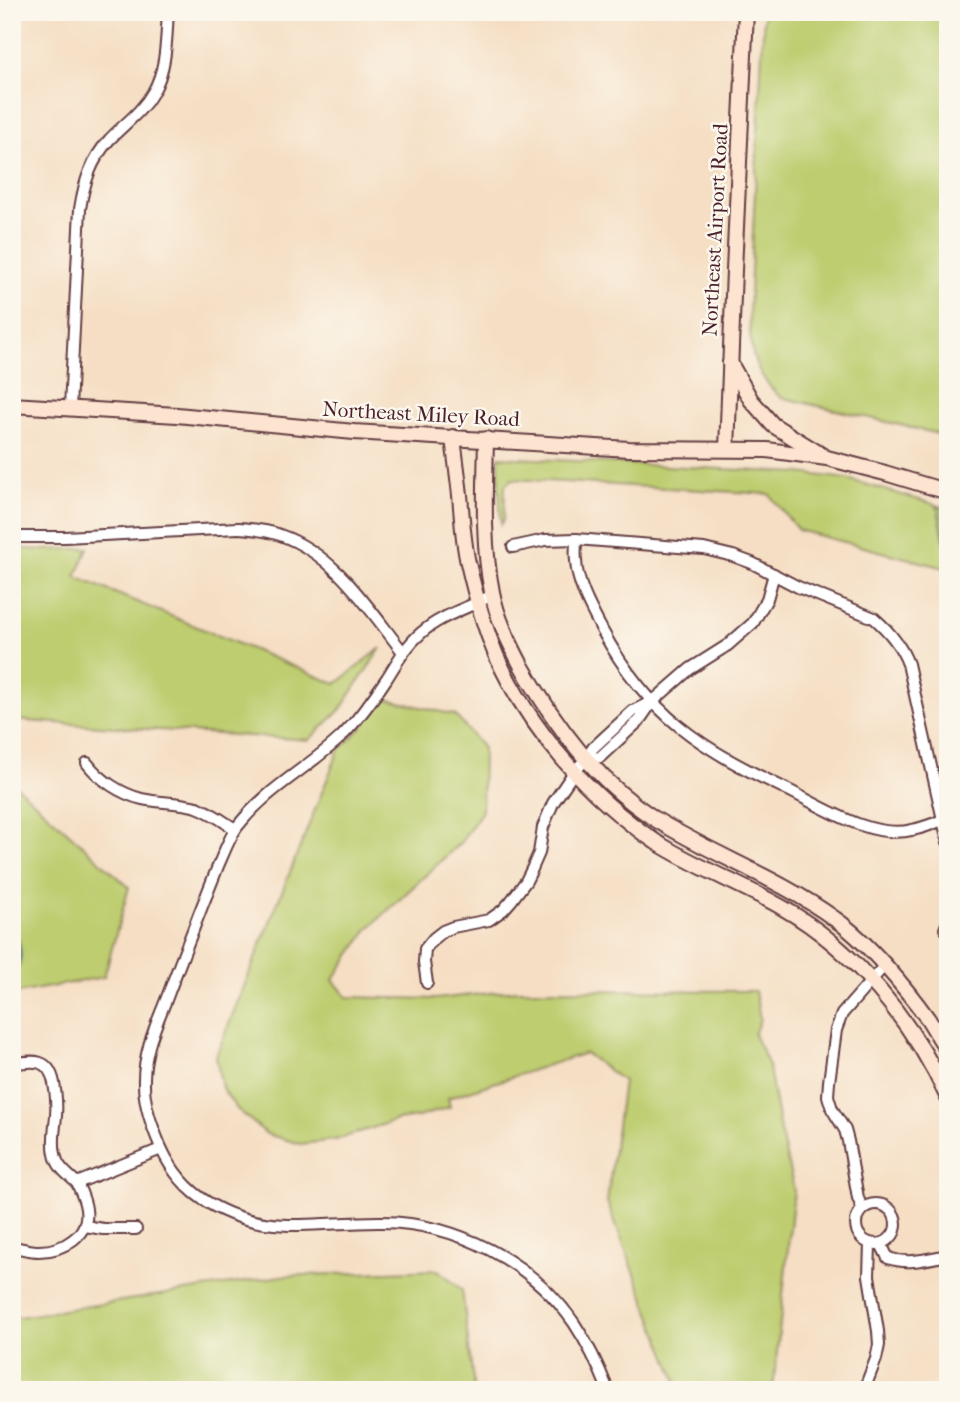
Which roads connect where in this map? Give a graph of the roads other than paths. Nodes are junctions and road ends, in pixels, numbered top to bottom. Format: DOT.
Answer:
graph roads {
  1 [pos="168,12"];
  2 [pos="746,12"];
  3 [pos="730,363"];
  4 [pos="12,405"];
  5 [pos="70,408"];
  6 [pos="453,437"];
  7 [pos="486,439"];
  8 [pos="727,449"];
  9 [pos="827,458"];
  10 [pos="948,492"];
  11 [pos="12,537"];
  12 [pos="576,539"];
  13 [pos="513,547"];
  14 [pos="774,574"];
  15 [pos="492,595"];
  16 [pos="478,603"];
  17 [pos="402,652"];
  18 [pos="652,702"];
  19 [pos="585,760"];
  20 [pos="87,763"];
  21 [pos="574,772"];
  22 [pos="942,820"];
  23 [pos="235,829"];
  24 [pos="948,842"];
  25 [pos="884,966"];
  26 [pos="870,981"];
  27 [pos="426,983"];
  28 [pos="948,1051"];
  29 [pos="12,1064"];
  30 [pos="948,1098"];
  31 [pos="161,1149"];
  32 [pos="77,1183"];
  33 [pos="862,1208"];
  34 [pos="85,1226"];
  35 [pos="136,1229"];
  36 [pos="876,1244"];
  37 [pos="12,1247"];
  38 [pos="948,1255"];
  39 [pos="608,1390"];
  40 [pos="864,1390"];
  1 -- 5 [label="street"];
  2 -- 3 [label="street, Northeast Airport Road"];
  3 -- 8 [label="street, Northeast Airport Road"];
  3 -- 9 [label="street"];
  4 -- 5 [label="street, Northeast Miley Road"];
  5 -- 6 [label="street, Northeast Miley Road"];
  6 -- 7 [label="street, Northeast Miley Road"];
  6 -- 16 [label="street"];
  7 -- 8 [label="street, Northeast Miley Road"];
  7 -- 15 [label="street"];
  8 -- 9 [label="street, Northeast Miley Road"];
  9 -- 10 [label="street"];
  11 -- 17 [label="street"];
  12 -- 13 [label="street"];
  12 -- 14 [label="street"];
  12 -- 18 [label="street"];
  14 -- 18 [label="street"];
  14 -- 22 [label="street"];
  15 -- 16 [label="street"];
  15 -- 19 [label="street"];
  16 -- 17 [label="street"];
  16 -- 21 [label="street"];
  17 -- 23 [label="street"];
  18 -- 19 [label="street"];
  18 -- 22 [label="street"];
  19 -- 21 [label="street"];
  19 -- 25 [label="street"];
  20 -- 23 [label="street"];
  21 -- 26 [label="street"];
  21 -- 27 [label="street"];
  22 -- 24 [label="street"];
  23 -- 31 [label="street"];
  25 -- 26 [label="street"];
  25 -- 28 [label="street"];
  26 -- 30 [label="street"];
  26 -- 33 [label="street"];
  29 -- 32 [label="street"];
  31 -- 32 [label="street"];
  31 -- 39 [label="street"];
  32 -- 34 [label="street"];
  33 -- 36 [label="street"];
  33 -- 36 [label="street"];
  34 -- 35 [label="street"];
  34 -- 37 [label="street"];
  36 -- 38 [label="street"];
  36 -- 40 [label="street"];
}
